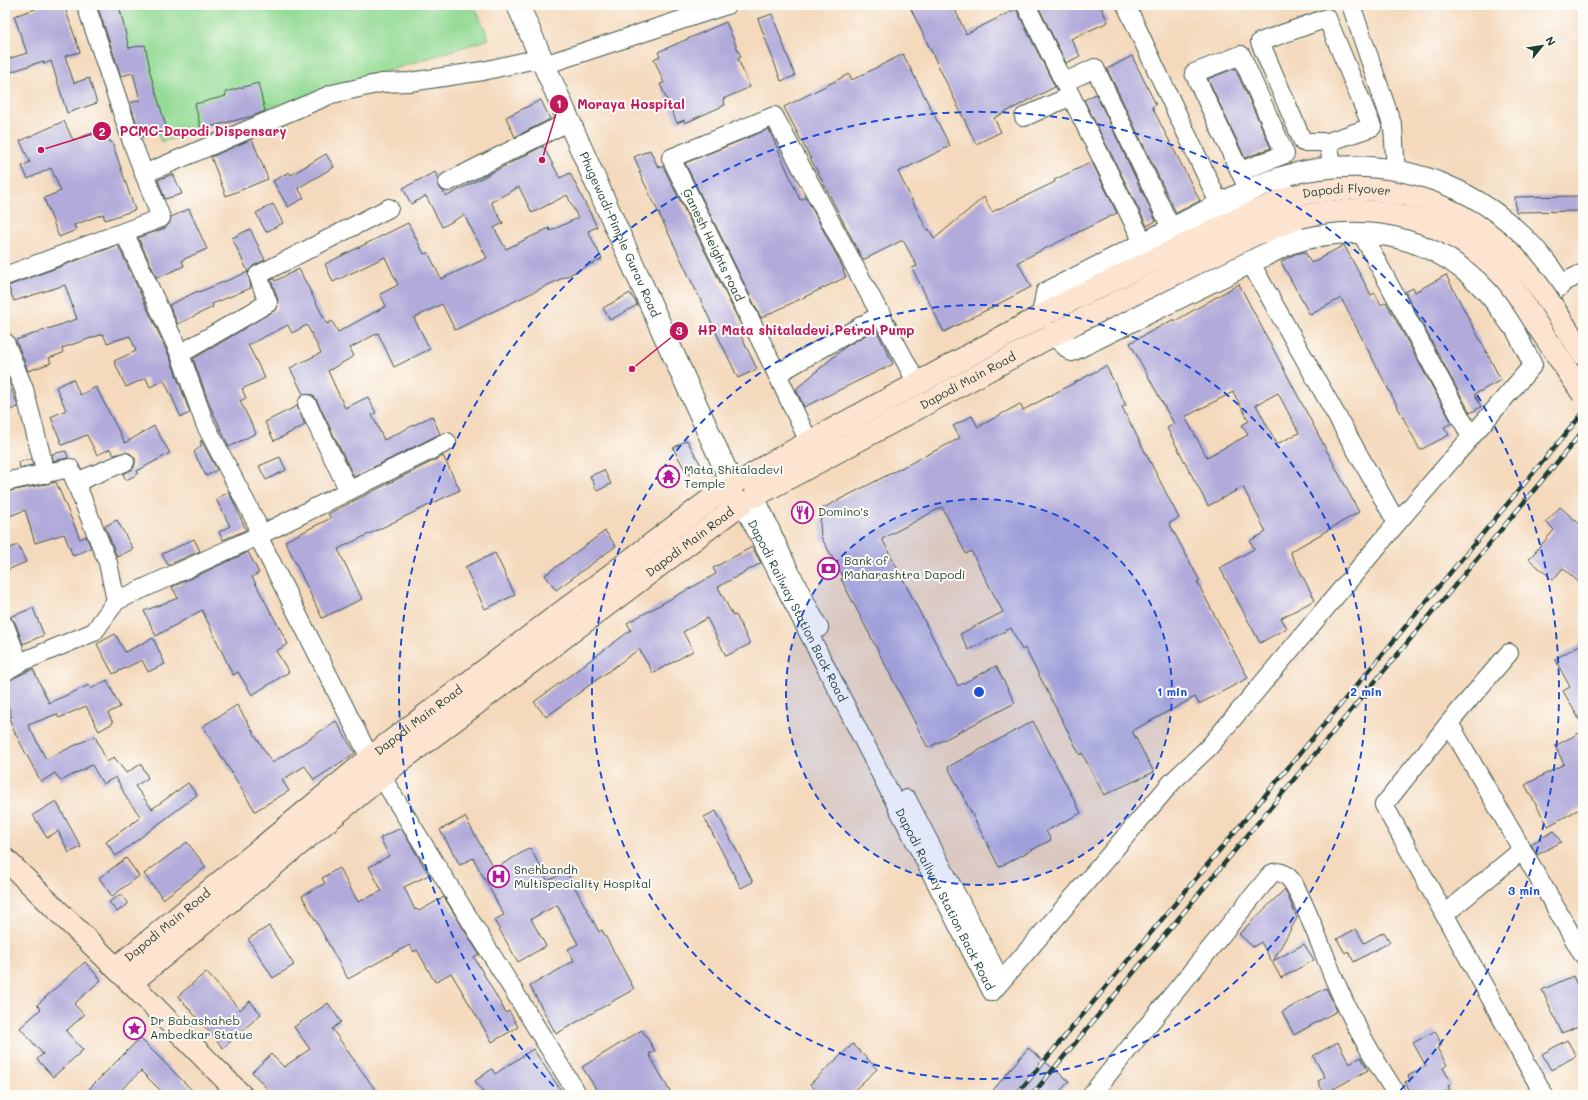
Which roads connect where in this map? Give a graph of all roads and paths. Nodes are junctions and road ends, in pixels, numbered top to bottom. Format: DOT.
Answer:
graph roads {
  1 [pos="86,5"];
  2 [pos="518,5"];
  3 [pos="534,5"];
  4 [pos="727,5"];
  5 [pos="1026,5"];
  6 [pos="1126,5"];
  7 [pos="1351,5"];
  8 [pos="551,63"];
  9 [pos="1068,89"];
  10 [pos="1024,117"];
  11 [pos="568,122"];
  12 [pos="1328,142"];
  13 [pos="1333,168"];
  14 [pos="1396,171"];
  15 [pos="144,174"];
  16 [pos="1245,181"];
  17 [pos="448,182"];
  18 [pos="1220,205"];
  19 [pos="389,208"];
  20 [pos="1172,230"];
  21 [pos="124,232"];
  22 [pos="1361,232"];
  23 [pos="1144,244"];
  24 [pos="1250,262"];
  25 [pos="1583,273"];
  26 [pos="5,274"];
  27 [pos="1560,284"];
  28 [pos="882,314"];
  29 [pos="1043,315"];
  30 [pos="667,324"];
  31 [pos="1512,324"];
  32 [pos="1054,334"];
  33 [pos="5,342"];
  34 [pos="180,354"];
  35 [pos="1583,354"];
  36 [pos="777,374"];
  37 [pos="917,383"];
  38 [pos="1583,394"];
  39 [pos="307,404"];
  40 [pos="1471,437"];
  41 [pos="448,442"];
  42 [pos="809,442"];
  43 [pos="125,462"];
  44 [pos="46,474"];
  45 [pos="5,482"];
  46 [pos="76,482"];
  47 [pos="349,491"];
  48 [pos="744,491"];
  49 [pos="1397,523"];
  50 [pos="258,536"];
  51 [pos="116,601"];
  52 [pos="5,626"];
  53 [pos="1509,653"];
  54 [pos="12,667"];
  55 [pos="1449,723"];
  56 [pos="370,758"];
  57 [pos="382,777"];
  58 [pos="1522,850"];
  59 [pos="5,859"];
  60 [pos="1445,914"];
  61 [pos="1583,955"];
  62 [pos="116,968"];
  63 [pos="131,983"];
  64 [pos="241,1095"];
  65 [pos="578,1095"];
  66 [pos="1091,1095"];
  67 [pos="1397,1095"];
  68 [pos="1544,1095"];
  1 -- 15 [label="street"];
  2 -- 8 [label="street, Phugewadi-Pimple Gurav Road"];
  3 -- 8 [label="street, Phugewadi-Pimple Gurav Road"];
  4 -- 8 [label="street"];
  5 -- 9 [label="street"];
  6 -- 18 [label="street"];
  7 -- 14 [label="street"];
  8 -- 11 [label="street, Phugewadi-Pimple Gurav Road"];
  8 -- 15 [label="street"];
  8 -- 30 [label="street, Phugewadi-Pimple Gurav Road"];
  9 -- 10 [label="street"];
  9 -- 20 [label="street"];
  9 -- 23 [label="street"];
  11 -- 17 [label="street"];
  11 -- 30 [label="street, Phugewadi-Pimple Gurav Road"];
  12 -- 12 [label="street"];
  12 -- 13 [label="street"];
  13 -- 14 [label="street"];
  13 -- 16 [label="street"];
  14 -- 27 [label="street"];
  15 -- 21 [label="street"];
  16 -- 16 [label="street"];
  16 -- 18 [label="street"];
  18 -- 20 [label="street"];
  19 -- 34 [label="street"];
  20 -- 23 [label="street"];
  21 -- 26 [label="street"];
  21 -- 34 [label="street"];
  22 -- 24 [label="street"];
  22 -- 31 [label="street"];
  22 -- 40 [label="street"];
  23 -- 29 [label="street"];
  24 -- 32 [label="street"];
  24 -- 49 [label="street"];
  25 -- 27 [label="street"];
  27 -- 31 [label="street"];
  28 -- 36 [label="street"];
  28 -- 36 [label="street, Ganesh Heights road"];
  28 -- 37 [label="street"];
  29 -- 35 [label="main road, Dapodi Flyover, bridge"];
  29 -- 37 [label="main road, Dapodi Main Road"];
  30 -- 48 [label="street, Phugewadi-Pimple Gurav Road"];
  31 -- 40 [label="street"];
  32 -- 38 [label="main road, Dapodi Flyover, bridge"];
  32 -- 48 [label="main road, Dapodi Main Road"];
  33 -- 44 [label="street"];
  34 -- 50 [label="street"];
  36 -- 42 [label="street, Ganesh Heights road"];
  37 -- 42 [label="main road, Dapodi Main Road"];
  39 -- 47 [label="street"];
  40 -- 49 [label="street"];
  41 -- 47 [label="street"];
  42 -- 48 [label="main road, Dapodi Main Road"];
  43 -- 46 [label="street"];
  44 -- 45 [label="street"];
  44 -- 46 [label="street"];
  46 -- 51 [label="street"];
  47 -- 50 [label="street"];
  48 -- 49 [label="street, Dapodi Railway Station Back Road"];
  48 -- 56 [label="main road, Dapodi Main Road"];
  48 -- 57 [label="main road, Dapodi Main Road"];
  50 -- 51 [label="street"];
  50 -- 56 [label="street"];
  51 -- 54 [label="street"];
  52 -- 54 [label="street"];
  53 -- 55 [label="street"];
  55 -- 58 [label="street"];
  55 -- 60 [label="street"];
  56 -- 57 [label="street"];
  56 -- 62 [label="main road, Dapodi Main Road"];
  57 -- 63 [label="main road, Dapodi Main Road"];
  57 -- 65 [label="street"];
  58 -- 60 [label="street"];
  58 -- 61 [label="street"];
  59 -- 62 [label="main road"];
  60 -- 68 [label="street"];
  62 -- 63 [label="main road"];
  63 -- 64 [label="main road"];
  66 -- 67 [label="street"];
}
